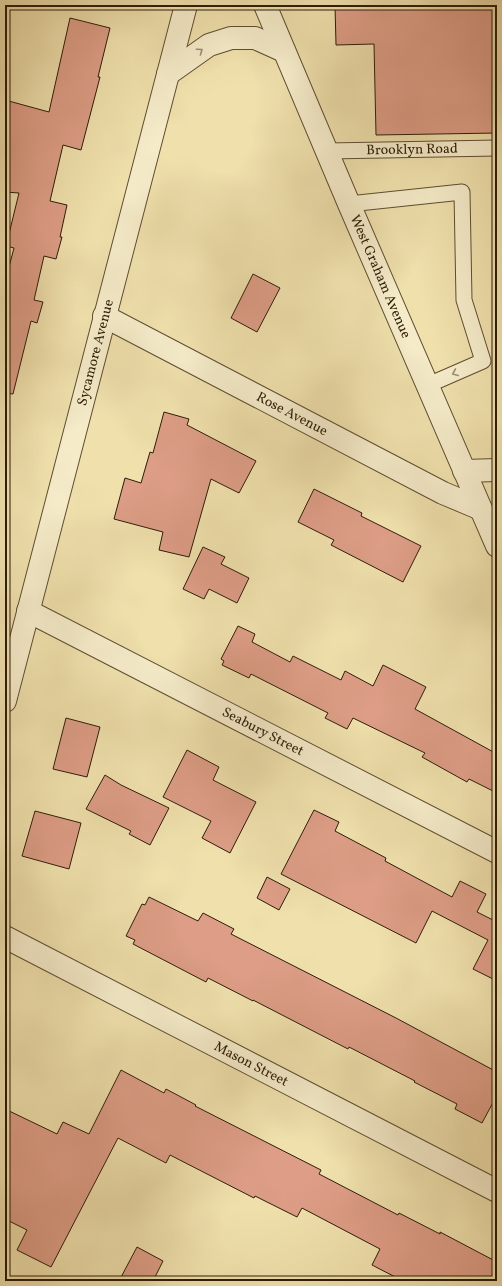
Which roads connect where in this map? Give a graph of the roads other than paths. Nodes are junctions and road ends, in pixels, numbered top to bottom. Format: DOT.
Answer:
graph roads {
  1 [pos="186,5"];
  2 [pos="265,5"];
  3 [pos="284,51"];
  4 [pos="168,74"];
  5 [pos="497,148"];
  6 [pos="327,150"];
  7 [pos="349,204"];
  8 [pos="104,316"];
  9 [pos="428,385"];
  10 [pos="497,470"];
  11 [pos="464,471"];
  12 [pos="481,509"];
  13 [pos="497,546"];
  14 [pos="28,611"];
  15 [pos="5,701"];
  16 [pos="497,852"];
  17 [pos="5,937"];
  18 [pos="497,1191"];
  1 -- 4 [label="street, Sycamore Avenue"];
  2 -- 3 [label="street, West Graham Avenue"];
  4 -- 3 [label="street, one-way"];
  3 -- 6 [label="street, West Graham Avenue"];
  4 -- 8 [label="street, Sycamore Avenue"];
  5 -- 6 [label="lane, Brooklyn Road"];
  6 -- 7 [label="street, West Graham Avenue"];
  7 -- 9 [label="street, West Graham Avenue"];
  7 -- 9 [label="lane, one-way"];
  8 -- 12 [label="street, Rose Avenue"];
  8 -- 14 [label="street, Sycamore Avenue"];
  9 -- 11 [label="street, West Graham Avenue"];
  10 -- 11 [label="street"];
  11 -- 12 [label="street, West Graham Avenue"];
  12 -- 13 [label="street, West Graham Avenue"];
  14 -- 15 [label="street, Sycamore Avenue"];
  14 -- 16 [label="street, Seabury Street"];
  17 -- 18 [label="street, Mason Street"];
}
